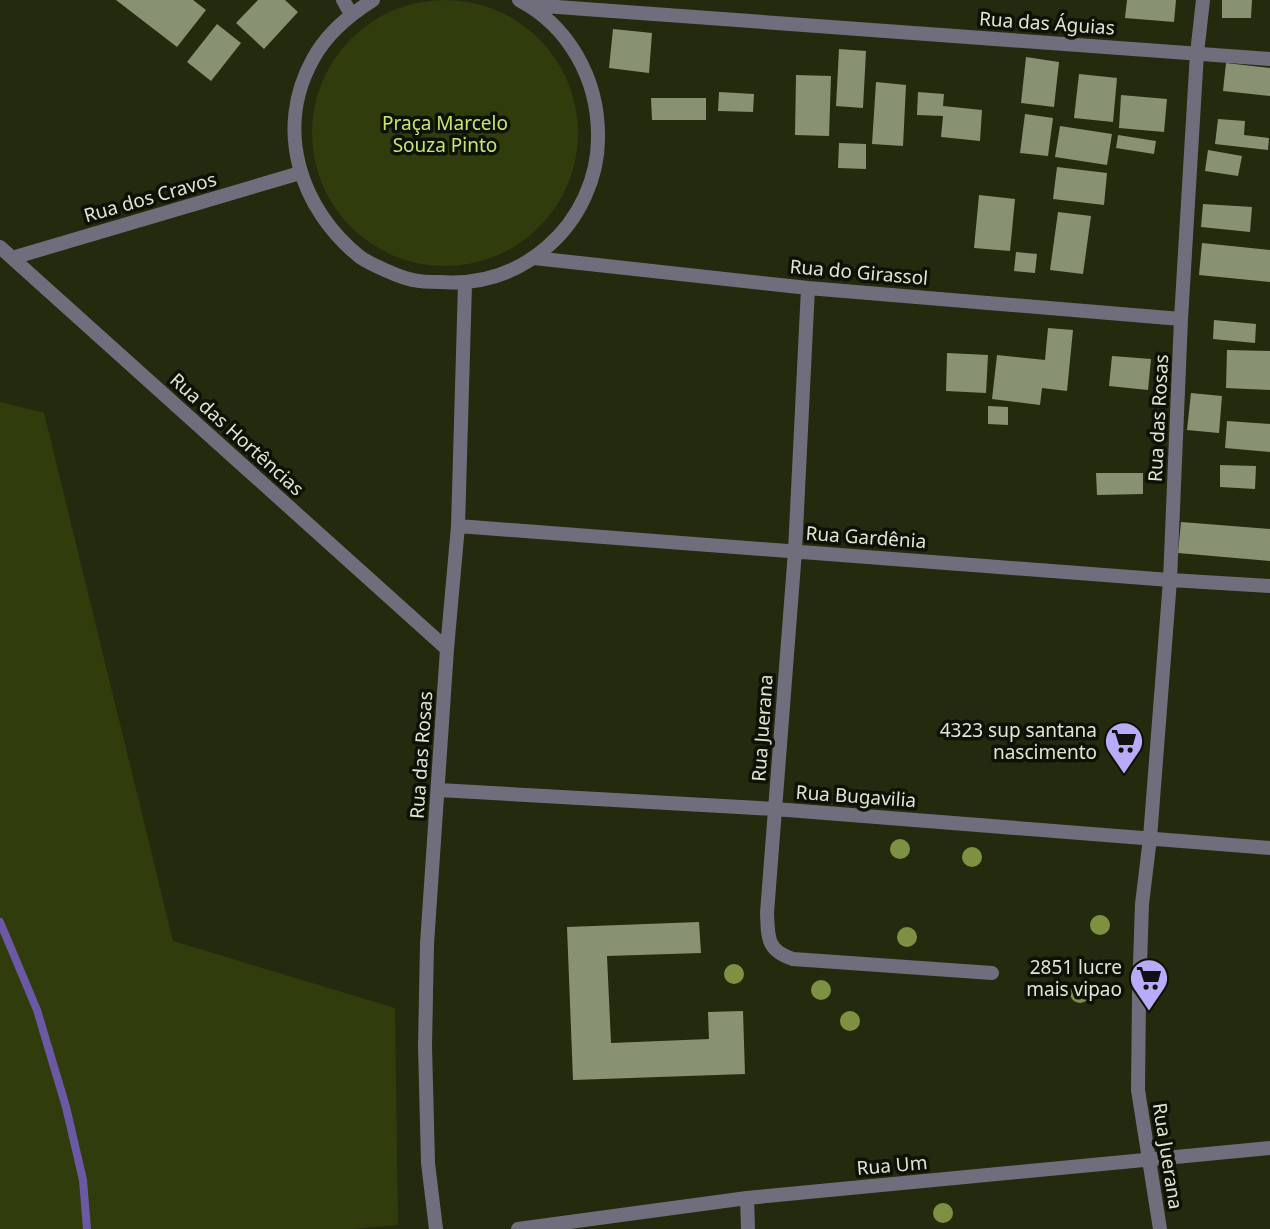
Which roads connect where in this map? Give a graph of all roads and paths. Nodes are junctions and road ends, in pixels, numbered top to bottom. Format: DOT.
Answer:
graph roads {
  1 [pos="343,0"];
  2 [pos="373,0"];
  3 [pos="1203,0"];
  4 [pos="524,3"];
  5 [pos="351,14"];
  6 [pos="1197,54"];
  7 [pos="1270,59"];
  8 [pos="300,173"];
  9 [pos="0,247"];
  10 [pos="12,258"];
  11 [pos="534,258"];
  12 [pos="465,284"];
  13 [pos="808,288"];
  14 [pos="1181,319"];
  15 [pos="458,526"];
  16 [pos="794,551"];
  17 [pos="1170,580"];
  18 [pos="1270,586"];
  19 [pos="447,649"];
  20 [pos="439,790"];
  21 [pos="775,809"];
  22 [pos="1150,838"];
  23 [pos="1270,848"];
  24 [pos="992,973"];
  25 [pos="1270,1148"];
  26 [pos="1150,1160"];
  27 [pos="747,1198"];
  28 [pos="436,1229"];
  29 [pos="518,1229"];
  30 [pos="748,1229"];
  31 [pos="1160,1229"];
  1 -- 5 [label="street"];
  2 -- 5 [label="street"];
  3 -- 6 [label="street, Rua das Rosas"];
  4 -- 6 [label="street, Rua das Águias"];
  4 -- 11 [label="street"];
  5 -- 8 [label="street"];
  6 -- 7 [label="street, Rua das Águias"];
  6 -- 14 [label="street, Rua das Rosas"];
  8 -- 10 [label="street, Rua dos Cravos"];
  8 -- 12 [label="street"];
  9 -- 10 [label="street, Rua das Hortências"];
  10 -- 19 [label="street, Rua das Hortências"];
  11 -- 12 [label="street"];
  11 -- 13 [label="street, Rua do Girassol"];
  12 -- 15 [label="street, Rua das Rosas"];
  13 -- 14 [label="street, Rua do Girassol"];
  13 -- 16 [label="street, Rua Juerana"];
  14 -- 17 [label="street, Rua das Rosas"];
  15 -- 16 [label="street, Rua Gardênia"];
  15 -- 19 [label="street, Rua das Rosas"];
  16 -- 17 [label="street, Rua Gardênia"];
  16 -- 21 [label="street, Rua Juerana"];
  17 -- 18 [label="street, Rua Gardênia"];
  17 -- 22 [label="street, Rua das Rosas"];
  19 -- 20 [label="street, Rua das Rosas"];
  20 -- 21 [label="street, Rua Bugavilia"];
  20 -- 28 [label="street, Rua das Rosas"];
  21 -- 22 [label="street, Rua Bugavilia"];
  21 -- 24 [label="street, Rua Juerana"];
  22 -- 23 [label="street, Rua Bugavilia"];
  22 -- 26 [label="street, Rua Juerana"];
  25 -- 26 [label="street, Rua Um"];
  26 -- 27 [label="street, Rua Um"];
  26 -- 31 [label="street, Rua Juerana"];
  27 -- 29 [label="street, Rua Um"];
  27 -- 30 [label="street"];
}
